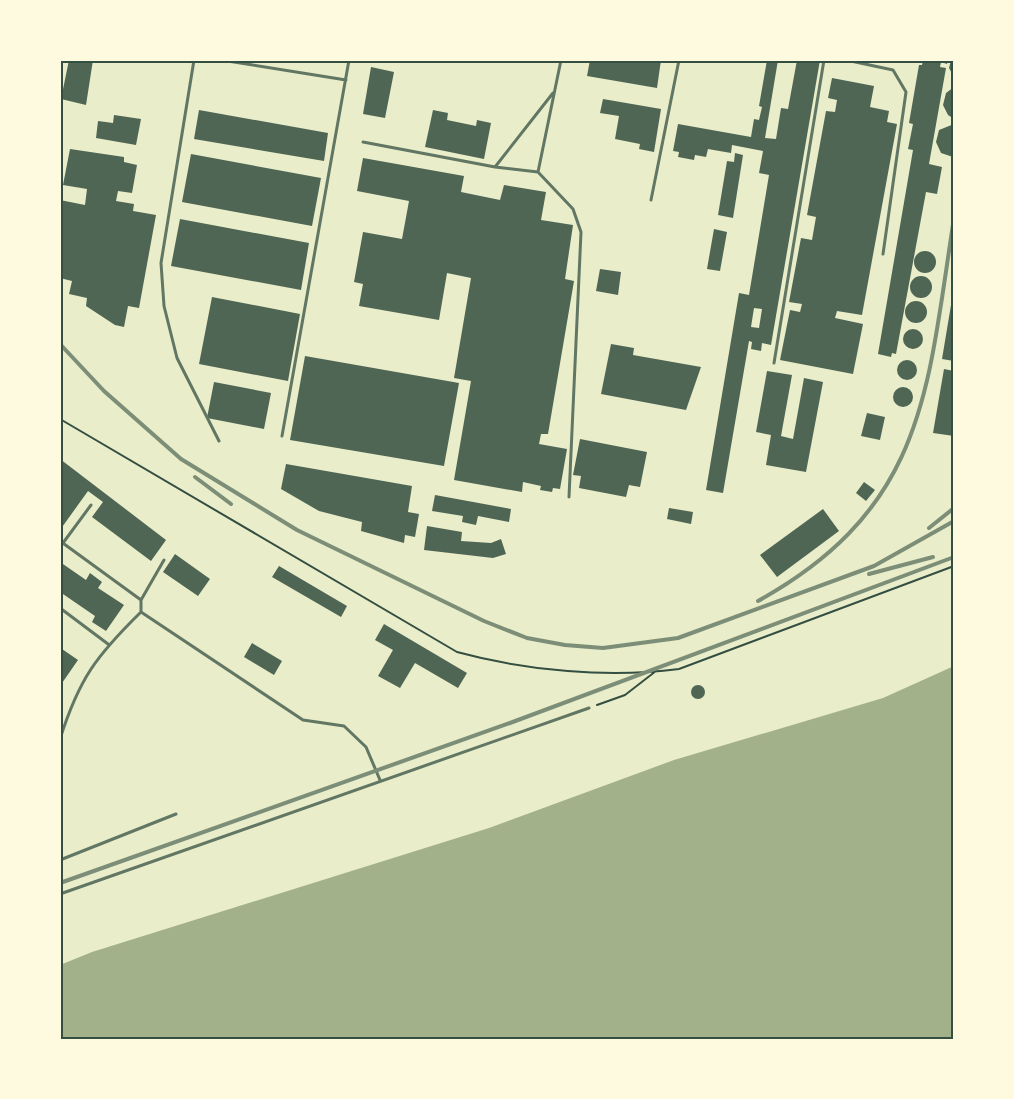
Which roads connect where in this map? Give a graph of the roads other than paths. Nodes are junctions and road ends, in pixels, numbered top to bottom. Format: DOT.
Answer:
graph roads {
  1 [pos="194,60"];
  2 [pos="221,60"];
  3 [pos="349,60"];
  4 [pos="561,60"];
  5 [pos="679,60"];
  6 [pos="824,60"];
  7 [pos="846,60"];
  8 [pos="346,80"];
  9 [pos="554,92"];
  10 [pos="363,142"];
  11 [pos="495,167"];
  12 [pos="538,172"];
  13 [pos="651,200"];
  14 [pos="883,254"];
  15 [pos="774,363"];
  16 [pos="282,435"];
  17 [pos="219,441"];
  18 [pos="569,497"];
  19 [pos="92,505"];
  20 [pos="62,542"];
  21 [pos="164,560"];
  22 [pos="141,600"];
  23 [pos="60,608"];
  24 [pos="141,612"];
  25 [pos="108,644"];
  26 [pos="589,708"];
  27 [pos="60,739"];
  28 [pos="380,780"];
  29 [pos="176,814"];
  30 [pos="60,860"];
  31 [pos="60,894"];
  1 -- 17 [label="lane"];
  2 -- 8 [label="lane"];
  3 -- 8 [label="lane"];
  4 -- 9 [label="lane"];
  5 -- 13 [label="lane"];
  6 -- 15 [label="lane"];
  7 -- 14 [label="lane"];
  8 -- 16 [label="lane"];
  9 -- 11 [label="lane"];
  9 -- 12 [label="lane"];
  10 -- 11 [label="lane"];
  11 -- 12 [label="lane"];
  12 -- 18 [label="lane"];
  19 -- 20 [label="lane"];
  20 -- 22 [label="lane"];
  21 -- 22 [label="lane"];
  22 -- 24 [label="lane"];
  23 -- 25 [label="lane"];
  24 -- 25 [label="lane"];
  24 -- 28 [label="lane"];
  25 -- 27 [label="lane"];
  26 -- 28 [label="lane"];
  28 -- 31 [label="lane"];
  29 -- 30 [label="lane"];
}
